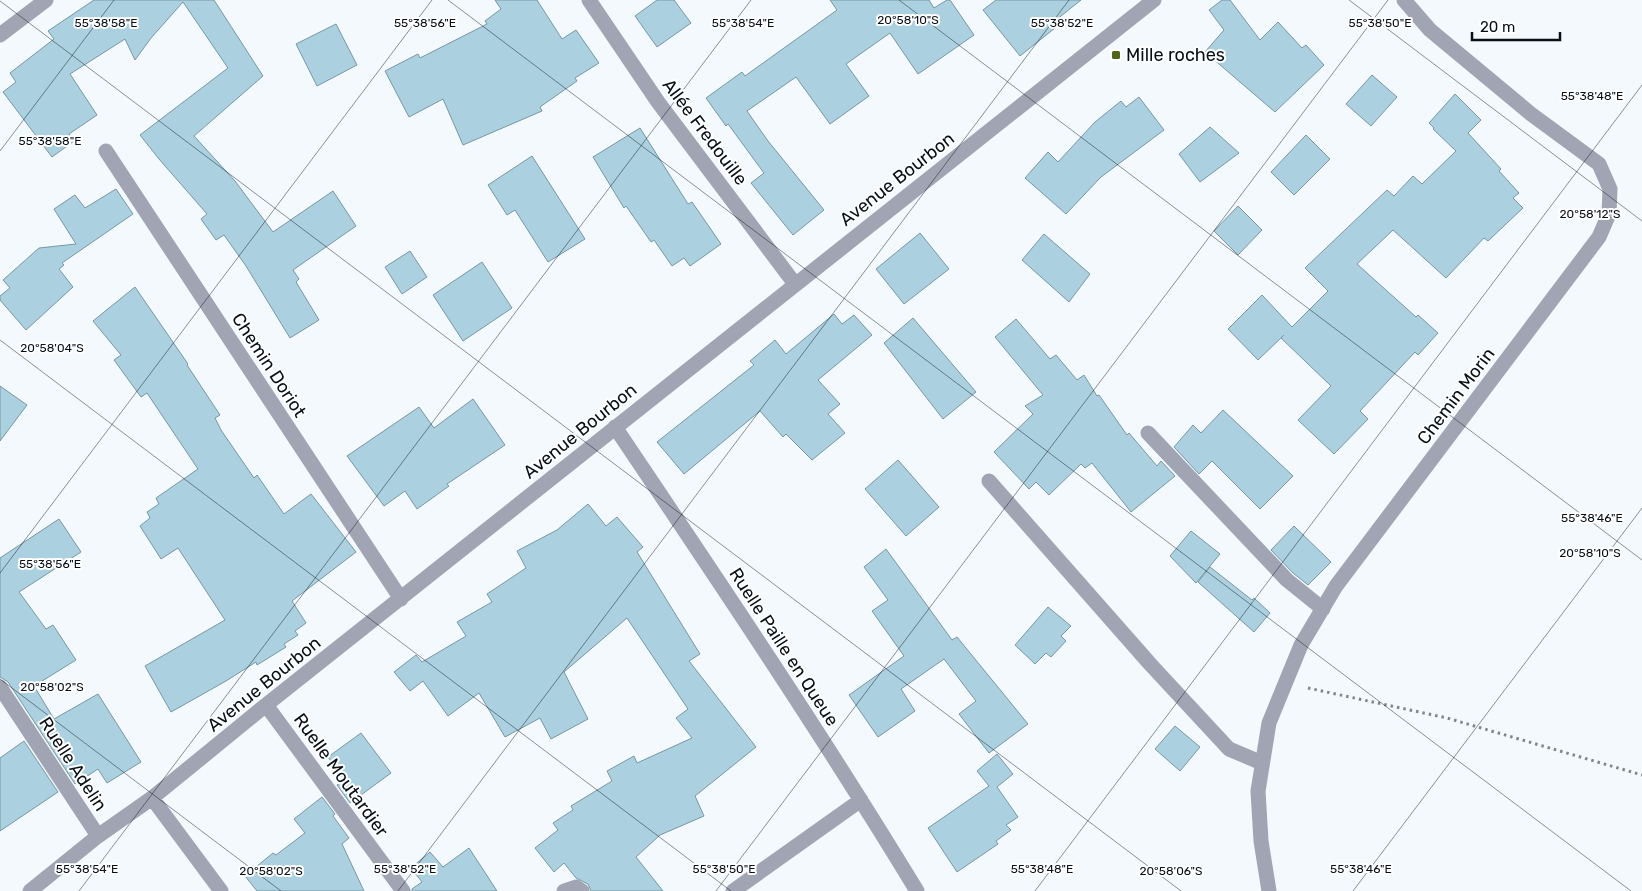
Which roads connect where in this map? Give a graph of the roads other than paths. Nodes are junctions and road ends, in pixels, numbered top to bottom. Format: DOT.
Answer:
graph roads {
  1 [pos="46,0"];
  2 [pos="589,0"];
  3 [pos="1404,0"];
  4 [pos="1149,1"];
  5 [pos="0,35"];
  6 [pos="106,151"];
  7 [pos="795,284"];
  8 [pos="615,427"];
  9 [pos="1148,433"];
  10 [pos="989,481"];
  11 [pos="401,599"];
  12 [pos="1323,608"];
  13 [pos="0,687"];
  14 [pos="266,705"];
  15 [pos="1262,763"];
  16 [pos="152,798"];
  17 [pos="861,800"];
  18 [pos="98,836"];
  19 [pos="30,891"];
  20 [pos="221,891"];
  21 [pos="402,891"];
  22 [pos="564,891"];
  23 [pos="582,891"];
  24 [pos="733,891"];
  25 [pos="917,891"];
  26 [pos="1269,891"];
  1 -- 5 [label="street"];
  2 -- 7 [label="street, Allée Fredouille"];
  3 -- 12 [label="street, Chemin Morin"];
  4 -- 7 [label="street, Avenue Bourbon"];
  6 -- 11 [label="street, Chemin Doriot"];
  7 -- 8 [label="street, Avenue Bourbon"];
  8 -- 11 [label="street, Avenue Bourbon"];
  8 -- 17 [label="street, Ruelle Paille en Queue"];
  9 -- 12 [label="street"];
  10 -- 15 [label="street"];
  11 -- 14 [label="street, Avenue Bourbon"];
  12 -- 15 [label="street, Chemin Morin"];
  13 -- 18 [label="street, Ruelle Adelin"];
  14 -- 16 [label="street, Avenue Bourbon"];
  14 -- 21 [label="street, Ruelle Moutardier"];
  15 -- 26 [label="street, Chemin Morin"];
  16 -- 18 [label="street, Avenue Bourbon"];
  16 -- 20 [label="street"];
  17 -- 24 [label="street"];
  17 -- 25 [label="street, Ruelle Paille en Queue"];
  18 -- 19 [label="street, Avenue Bourbon"];
  22 -- 23 [label="street"];
}
